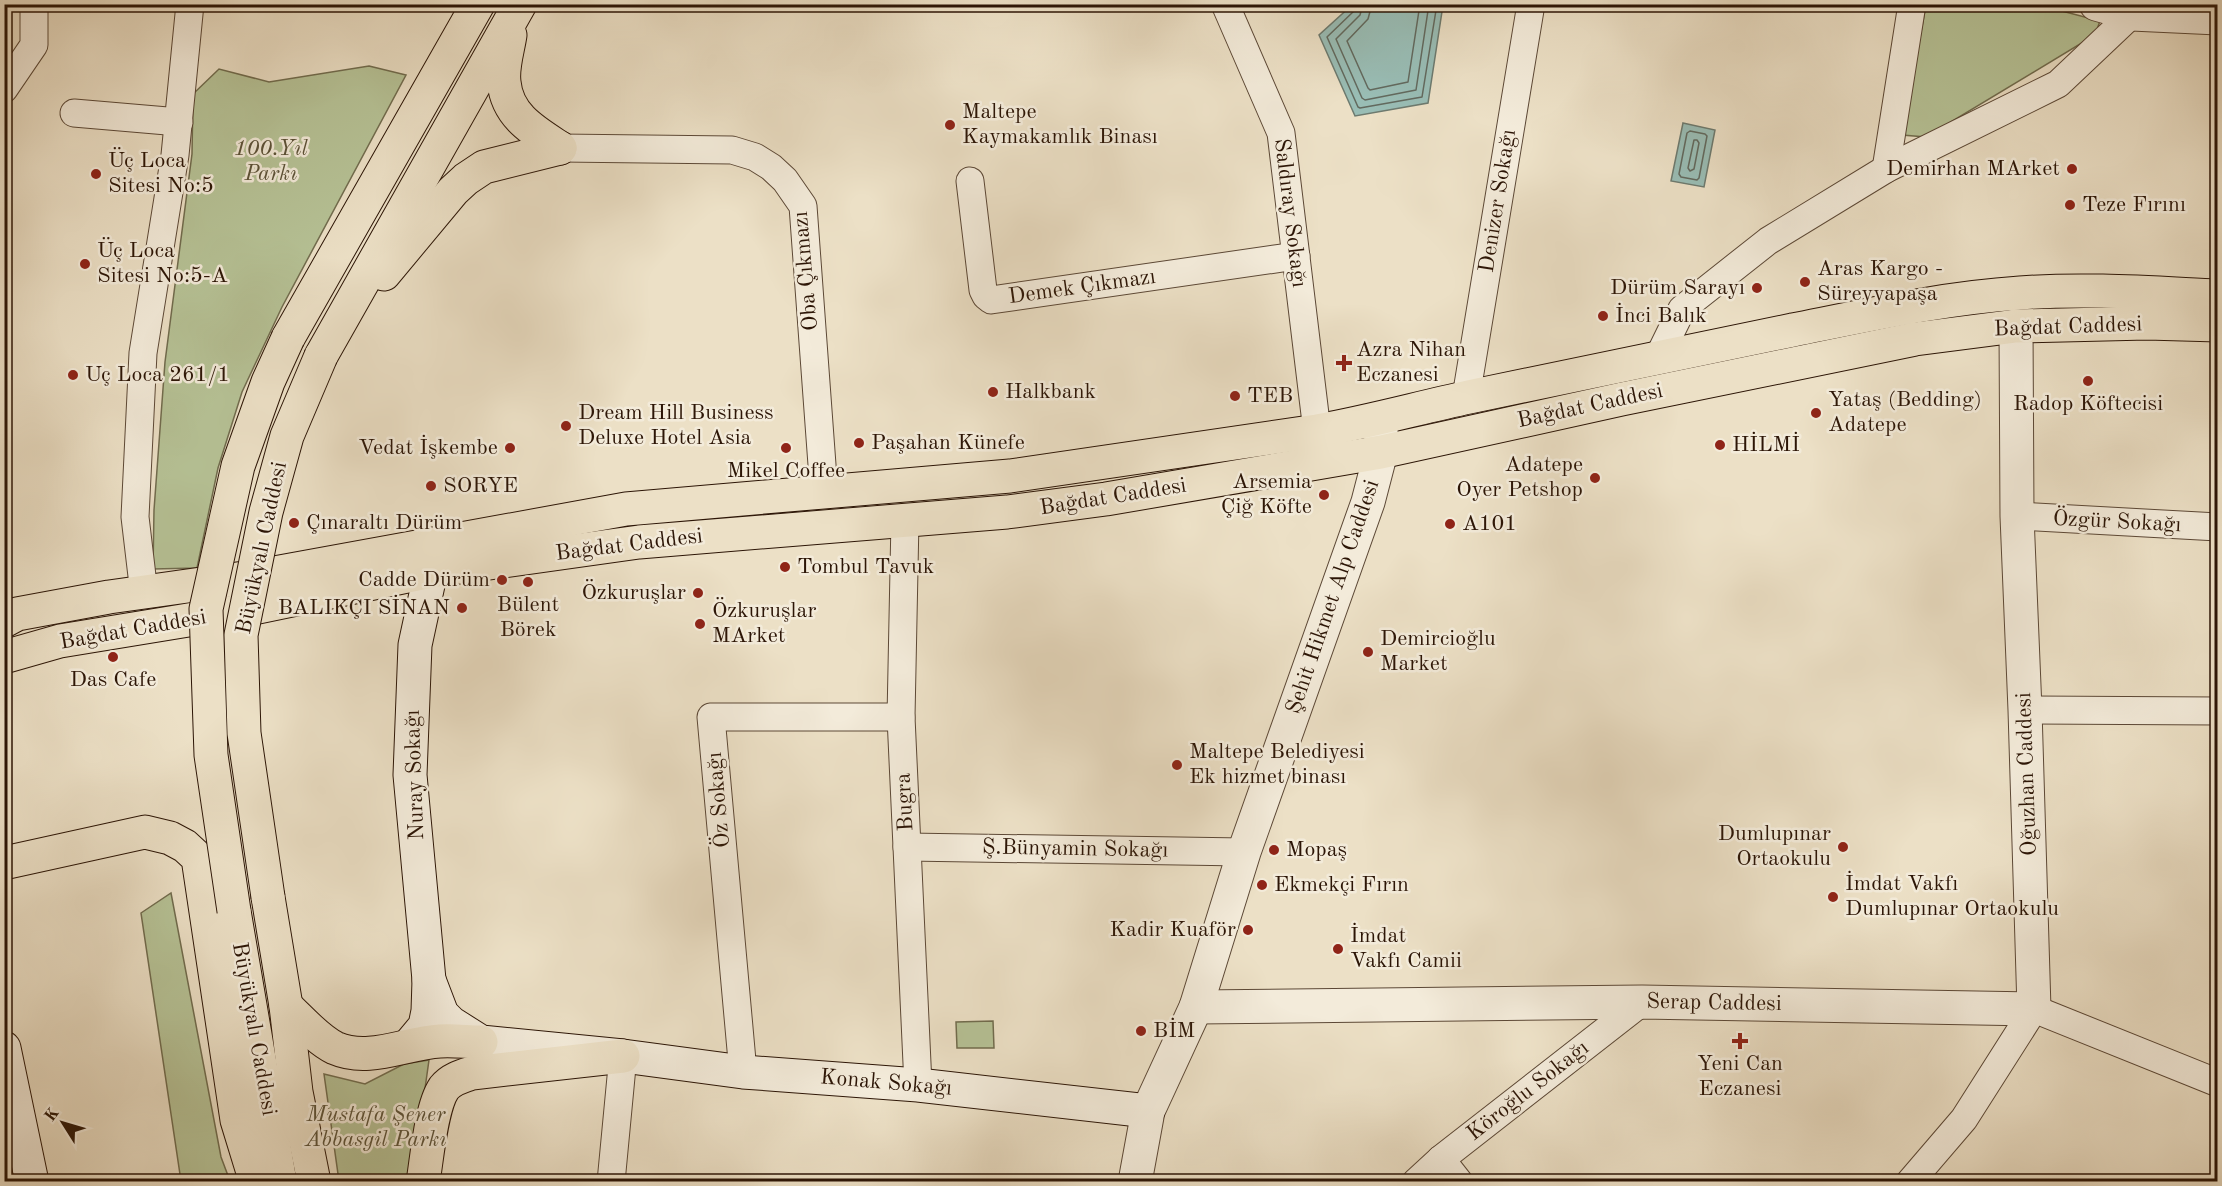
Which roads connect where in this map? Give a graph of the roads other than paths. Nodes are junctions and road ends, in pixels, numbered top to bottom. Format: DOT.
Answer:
graph roads {
  1 [pos="34,4"];
  2 [pos="190,4"];
  3 [pos="478,4"];
  4 [pos="1226,4"];
  5 [pos="1531,4"];
  6 [pos="1912,4"];
  7 [pos="2096,4"];
  8 [pos="517,10"];
  9 [pos="2132,14"];
  10 [pos="2217,18"];
  11 [pos="4,88"];
  12 [pos="74,113"];
  13 [pos="178,122"];
  14 [pos="560,148"];
  15 [pos="1886,168"];
  16 [pos="970,181"];
  17 [pos="1296,256"];
  18 [pos="2217,296"];
  19 [pos="2217,325"];
  20 [pos="2016,326"];
  21 [pos="321,356"];
  22 [pos="1658,358"];
  23 [pos="1466,397"];
  24 [pos="1381,419"];
  25 [pos="1317,431"];
  26 [pos="1381,452"];
  27 [pos="824,492"];
  28 [pos="2017,516"];
  29 [pos="905,520"];
  30 [pos="2217,527"];
  31 [pos="431,571"];
  32 [pos="144,593"];
  33 [pos="4,621"];
  34 [pos="4,657"];
  35 [pos="2025,710"];
  36 [pos="2217,711"];
  37 [pos="901,717"];
  38 [pos="907,847"];
  39 [pos="1244,852"];
  40 [pos="4,863"];
  41 [pos="429,980"];
  42 [pos="1642,1002"];
  43 [pos="286,1006"];
  44 [pos="1196,1007"];
  45 [pos="2034,1009"];
  46 [pos="481,1042"];
  47 [pos="410,1044"];
  48 [pos="4,1048"];
  49 [pos="623,1056"];
  50 [pos="743,1072"];
  51 [pos="2217,1083"];
  52 [pos="918,1085"];
  53 [pos="1148,1111"];
  54 [pos="1441,1159"];
  55 [pos="32,1182"];
  56 [pos="256,1182"];
  57 [pos="280,1182"];
  58 [pos="314,1182"];
  59 [pos="423,1182"];
  60 [pos="611,1182"];
  61 [pos="1135,1182"];
  62 [pos="1416,1182"];
  63 [pos="1459,1182"];
  64 [pos="1910,1182"];
  1 -- 11 [label="street"];
  2 -- 13 [label="street"];
  3 -- 57 [label="main road, Büyükyalı Caddesi, bridge"];
  4 -- 17 [label="street, Saldıray Sokağı"];
  5 -- 23 [label="street, Denizer Sokağı"];
  6 -- 15 [label="street"];
  7 -- 9 [label="street"];
  8 -- 14 [label="main road"];
  8 -- 21 [label="main road, Büyükyalı Caddesi"];
  9 -- 10 [label="street"];
  9 -- 15 [label="street"];
  12 -- 13 [label="street"];
  13 -- 32 [label="street"];
  14 -- 21 [label="main road"];
  14 -- 27 [label="street, Oba Çıkmazı"];
  15 -- 22 [label="street"];
  16 -- 17 [label="street, Demek Çıkmazı"];
  17 -- 25 [label="street, Saldıray Sokağı"];
  18 -- 22 [label="main road, Bağdat Caddesi"];
  19 -- 20 [label="main road, Bağdat Caddesi"];
  20 -- 26 [label="main road, Bağdat Caddesi"];
  20 -- 28 [label="street, Oğuzhan Caddesi"];
  21 -- 43 [label="main road, Büyükyalı Caddesi, bridge"];
  22 -- 23 [label="main road, Bağdat Caddesi"];
  23 -- 24 [label="main road, Bağdat Caddesi"];
  24 -- 25 [label="main road, Bağdat Caddesi"];
  24 -- 26 [label="street, Şehit Hikmet Alp Caddesi"];
  25 -- 27 [label="main road, Bağdat Caddesi"];
  26 -- 29 [label="main road, Bağdat Caddesi"];
  26 -- 39 [label="street, Şehit Hikmet Alp Caddesi"];
  27 -- 32 [label="main road, Bağdat Caddesi"];
  28 -- 30 [label="street, Özgür Sokağı"];
  28 -- 35 [label="street, Oğuzhan Caddesi"];
  29 -- 31 [label="main road, Bağdat Caddesi"];
  29 -- 37 [label="street, Bugra"];
  31 -- 34 [label="main road, Bağdat Caddesi"];
  31 -- 41 [label="street, Nuray Sokağı"];
  32 -- 33 [label="main road, Bağdat Caddesi"];
  35 -- 36 [label="street"];
  35 -- 45 [label="street, Oğuzhan Caddesi"];
  37 -- 38 [label="street, Bugra"];
  37 -- 50 [label="street, Öz Sokağı"];
  38 -- 39 [label="street, Ş.Bünyamin Sokağı"];
  38 -- 52 [label="street, Bugra"];
  39 -- 44 [label="street, Şehit Hikmet Alp Caddesi"];
  40 -- 56 [label="main road"];
  41 -- 46 [label="street"];
  41 -- 47 [label="street"];
  42 -- 44 [label="street, Serap Caddesi"];
  42 -- 45 [label="street, Serap Caddesi"];
  42 -- 54 [label="street, Köroğlu Sokağı"];
  43 -- 47 [label="main road"];
  43 -- 58 [label="main road, Büyükyalı Caddesi"];
  44 -- 53 [label="street, Şehit Hikmet Alp Caddesi"];
  45 -- 51 [label="street, Serap Caddesi"];
  45 -- 64 [label="street"];
  46 -- 47 [label="main road"];
  46 -- 49 [label="street, Konak Sokağı"];
  48 -- 55 [label="street"];
  49 -- 50 [label="street, Konak Sokağı"];
  49 -- 59 [label="main road"];
  49 -- 60 [label="street"];
  50 -- 52 [label="street, Konak Sokağı"];
  52 -- 53 [label="street, Konak Sokağı"];
  53 -- 61 [label="street, Şehit Hikmet Alp Caddesi"];
  54 -- 62 [label="street, Köroğlu Sokağı"];
  54 -- 63 [label="street"];
}
